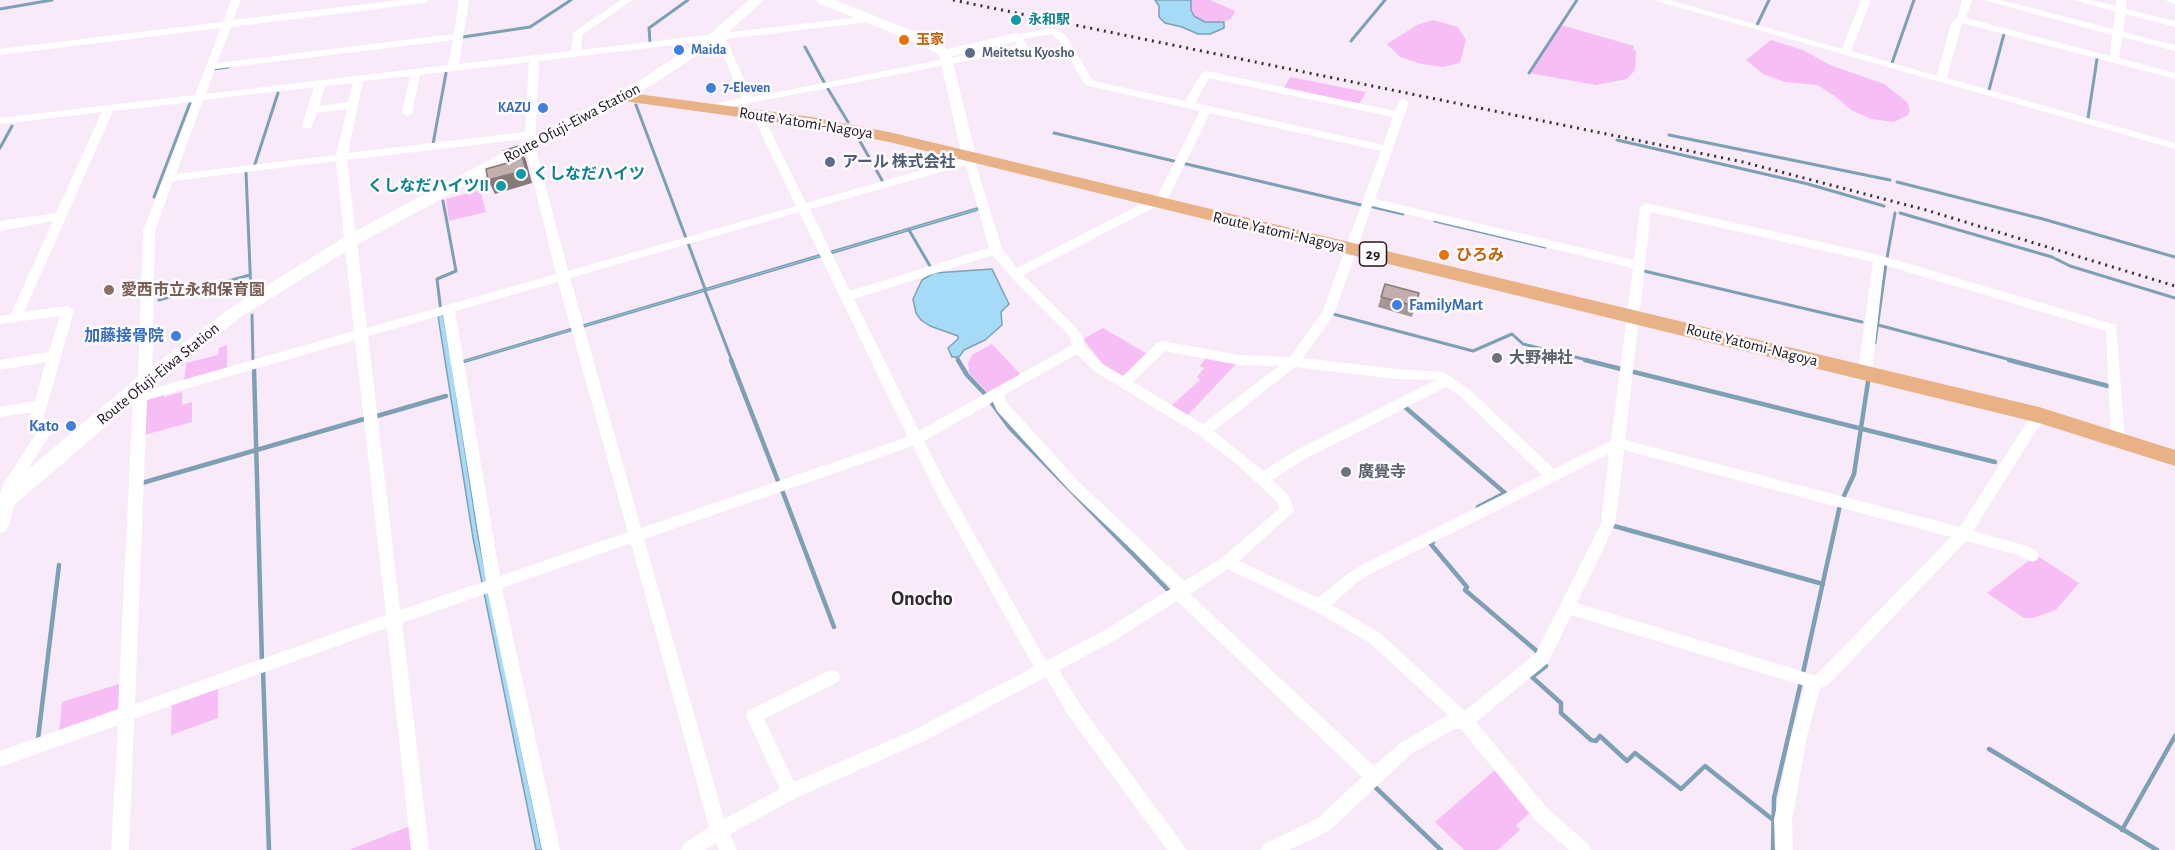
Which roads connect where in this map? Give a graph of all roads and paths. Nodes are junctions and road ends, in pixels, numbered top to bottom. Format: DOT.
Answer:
graph roads {
  1 [pos="236,0"];
  2 [pos="424,0"];
  3 [pos="464,0"];
  4 [pos="627,0"];
  5 [pos="757,0"];
  6 [pos="823,0"];
  7 [pos="1658,0"];
  8 [pos="1866,0"];
  9 [pos="1967,0"];
  10 [pos="1989,0"];
  11 [pos="2079,0"];
  12 [pos="1672,2"];
  13 [pos="2121,5"];
  14 [pos="868,19"];
  15 [pos="1961,20"];
  16 [pos="226,24"];
  17 [pos="2175,24"];
  18 [pos="2118,33"];
  19 [pos="458,36"];
  20 [pos="717,37"];
  21 [pos="1017,37"];
  22 [pos="2175,48"];
  23 [pos="0,52"];
  24 [pos="1845,53"];
  25 [pos="576,54"];
  26 [pos="534,58"];
  27 [pos="946,60"];
  28 [pos="2114,60"];
  29 [pos="209,67"];
  30 [pos="453,67"];
  31 [pos="416,71"];
  32 [pos="2175,76"];
  33 [pos="359,78"];
  34 [pos="1941,80"];
  35 [pos="321,82"];
  36 [pos="199,97"];
  37 [pos="622,97"];
  38 [pos="1404,102"];
  39 [pos="352,105"];
  40 [pos="1188,106"];
  41 [pos="752,107"];
  42 [pos="109,108"];
  43 [pos="312,110"];
  44 [pos="1206,110"];
  45 [pos="407,113"];
  46 [pos="1399,115"];
  47 [pos="0,121"];
  48 [pos="307,126"];
  49 [pos="529,140"];
  50 [pos="2175,146"];
  51 [pos="1386,149"];
  52 [pos="341,158"];
  53 [pos="969,159"];
  54 [pos="169,178"];
  55 [pos="1366,201"];
  56 [pos="1157,203"];
  57 [pos="803,208"];
  58 [pos="61,216"];
  59 [pos="0,227"];
  60 [pos="352,240"];
  61 [pos="1350,249"];
  62 [pos="996,250"];
  63 [pos="1879,259"];
  64 [pos="1638,265"];
  65 [pos="1015,274"];
  66 [pos="563,276"];
  67 [pos="846,297"];
  68 [pos="443,310"];
  69 [pos="1633,316"];
  70 [pos="15,318"];
  71 [pos="0,320"];
  72 [pos="361,334"];
  73 [pos="1078,347"];
  74 [pos="55,356"];
  75 [pos="1293,362"];
  76 [pos="0,365"];
  77 [pos="1865,372"];
  78 [pos="1447,380"];
  79 [pos="1124,382"];
  80 [pos="142,388"];
  81 [pos="996,392"];
  82 [pos="41,405"];
  83 [pos="0,412"];
  84 [pos="2039,416"];
  85 [pos="1204,430"];
  86 [pos="917,439"];
  87 [pos="2118,440"];
  88 [pos="1618,443"];
  89 [pos="2175,458"];
  90 [pos="1553,477"];
  91 [pos="1263,478"];
  92 [pos="3,502"];
  93 [pos="0,526"];
  94 [pos="1963,534"];
  95 [pos="636,535"];
  96 [pos="2032,556"];
  97 [pos="1227,562"];
  98 [pos="490,586"];
  99 [pos="1181,591"];
  100 [pos="1320,606"];
  101 [pos="1567,607"];
  102 [pos="393,619"];
  103 [pos="1046,669"];
  104 [pos="832,677"];
  105 [pos="1814,682"];
  106 [pos="126,714"];
  107 [pos="1465,721"];
  108 [pos="0,759"];
  109 [pos="1375,778"];
  110 [pos="790,792"];
  111 [pos="719,831"];
  112 [pos="120,850"];
  113 [pos="420,850"];
  114 [pos="551,850"];
  115 [pos="690,850"];
  116 [pos="728,850"];
  117 [pos="1178,850"];
  118 [pos="1270,850"];
  119 [pos="1582,850"];
  120 [pos="1784,850"];
  1 -- 16 [label="street"];
  2 -- 16 [label="street"];
  3 -- 19 [label="street"];
  4 -- 25 [label="street"];
  5 -- 20 [label="main road, Route Ofuji-Eiwa Station"];
  6 -- 14 [label="main road"];
  7 -- 12 [label="street"];
  8 -- 24 [label="street"];
  9 -- 15 [label="street"];
  10 -- 18 [label="street"];
  11 -- 13 [label="street"];
  12 -- 24 [label="street"];
  13 -- 17 [label="street"];
  13 -- 18 [label="street"];
  14 -- 20 [label="street"];
  14 -- 27 [label="main road"];
  15 -- 28 [label="street"];
  15 -- 34 [label="street"];
  16 -- 23 [label="street"];
  16 -- 29 [label="street"];
  18 -- 22 [label="street"];
  18 -- 28 [label="street"];
  19 -- 29 [label="street"];
  19 -- 30 [label="street"];
  20 -- 25 [label="street"];
  20 -- 37 [label="main road, Route Ofuji-Eiwa Station"];
  20 -- 41 [label="street"];
  21 -- 27 [label="main road"];
  21 -- 40 [label="street"];
  24 -- 34 [label="street"];
  25 -- 26 [label="street"];
  26 -- 30 [label="street"];
  26 -- 49 [label="street"];
  27 -- 41 [label="street"];
  27 -- 53 [label="street"];
  28 -- 32 [label="street"];
  29 -- 36 [label="street"];
  30 -- 31 [label="street"];
  31 -- 33 [label="street"];
  31 -- 45 [label="street"];
  33 -- 35 [label="street"];
  33 -- 39 [label="street"];
  34 -- 50 [label="street"];
  35 -- 36 [label="street"];
  35 -- 43 [label="street"];
  36 -- 42 [label="street"];
  36 -- 54 [label="street"];
  37 -- 41 [label="main road, Route Yatomi-Nagoya / 29"];
  37 -- 49 [label="main road, Route Ofuji-Eiwa Station"];
  38 -- 46 [label="street"];
  39 -- 43 [label="street"];
  39 -- 52 [label="street"];
  40 -- 44 [label="street"];
  40 -- 46 [label="street"];
  41 -- 53 [label="main road, Route Yatomi-Nagoya / 29"];
  41 -- 57 [label="street"];
  42 -- 47 [label="street"];
  42 -- 58 [label="street"];
  43 -- 48 [label="street"];
  44 -- 51 [label="street"];
  44 -- 56 [label="street"];
  46 -- 51 [label="street"];
  49 -- 52 [label="street"];
  49 -- 60 [label="main road, Route Ofuji-Eiwa Station"];
  49 -- 66 [label="street"];
  51 -- 55 [label="street"];
  52 -- 54 [label="street"];
  52 -- 60 [label="street"];
  53 -- 56 [label="main road, Route Yatomi-Nagoya / 29"];
  53 -- 57 [label="street"];
  53 -- 62 [label="street"];
  54 -- 80 [label="street"];
  55 -- 61 [label="street"];
  55 -- 64 [label="street"];
  56 -- 61 [label="main road, Route Yatomi-Nagoya / 29"];
  56 -- 65 [label="street"];
  57 -- 66 [label="street"];
  57 -- 67 [label="street"];
  58 -- 59 [label="street"];
  58 -- 70 [label="street"];
  60 -- 72 [label="street"];
  60 -- 80 [label="main road, Route Ofuji-Eiwa Station"];
  61 -- 69 [label="main road, Route Yatomi-Nagoya / 29"];
  61 -- 75 [label="street"];
  62 -- 65 [label="street"];
  62 -- 67 [label="street"];
  63 -- 64 [label="street"];
  63 -- 77 [label="street"];
  63 -- 87 [label="street"];
  64 -- 69 [label="street"];
  65 -- 73 [label="street"];
  66 -- 68 [label="street"];
  66 -- 95 [label="street"];
  67 -- 86 [label="street"];
  68 -- 72 [label="street"];
  68 -- 98 [label="street"];
  69 -- 77 [label="main road, Route Yatomi-Nagoya / 29"];
  69 -- 88 [label="street"];
  70 -- 71 [label="street"];
  70 -- 74 [label="street"];
  72 -- 80 [label="street"];
  72 -- 102 [label="street"];
  73 -- 79 [label="street"];
  73 -- 81 [label="street"];
  74 -- 76 [label="street"];
  74 -- 82 [label="street"];
  75 -- 78 [label="street"];
  75 -- 79 [label="street"];
  75 -- 85 [label="street"];
  77 -- 84 [label="main road, Route Yatomi-Nagoya / 29"];
  78 -- 90 [label="street"];
  78 -- 91 [label="street"];
  79 -- 85 [label="street"];
  80 -- 92 [label="main road, Route Ofuji-Eiwa Station"];
  80 -- 106 [label="street"];
  81 -- 86 [label="street"];
  81 -- 99 [label="street"];
  82 -- 83 [label="street"];
  82 -- 92 [label="street"];
  84 -- 87 [label="main road, Route Yatomi-Nagoya / 29"];
  84 -- 94 [label="street"];
  85 -- 91 [label="street"];
  86 -- 95 [label="street"];
  86 -- 103 [label="street"];
  87 -- 89 [label="main road, Route Yatomi-Nagoya / 29"];
  88 -- 90 [label="street"];
  88 -- 94 [label="street"];
  88 -- 101 [label="street"];
  90 -- 100 [label="street"];
  91 -- 97 [label="street"];
  92 -- 93 [label="street"];
  94 -- 96 [label="street"];
  94 -- 105 [label="street"];
  95 -- 98 [label="street"];
  95 -- 111 [label="street"];
  97 -- 99 [label="street"];
  97 -- 100 [label="street"];
  98 -- 102 [label="street"];
  98 -- 114 [label="street"];
  99 -- 103 [label="street"];
  99 -- 109 [label="street"];
  100 -- 107 [label="street"];
  101 -- 105 [label="street"];
  101 -- 107 [label="street"];
  102 -- 106 [label="street"];
  102 -- 113 [label="street"];
  103 -- 110 [label="street"];
  103 -- 117 [label="street"];
  104 -- 110 [label="street"];
  105 -- 120 [label="street"];
  106 -- 108 [label="street"];
  106 -- 112 [label="street"];
  107 -- 109 [label="street"];
  107 -- 119 [label="street"];
  109 -- 118 [label="street"];
  110 -- 111 [label="street"];
  111 -- 115 [label="street"];
  111 -- 116 [label="street"];
}
